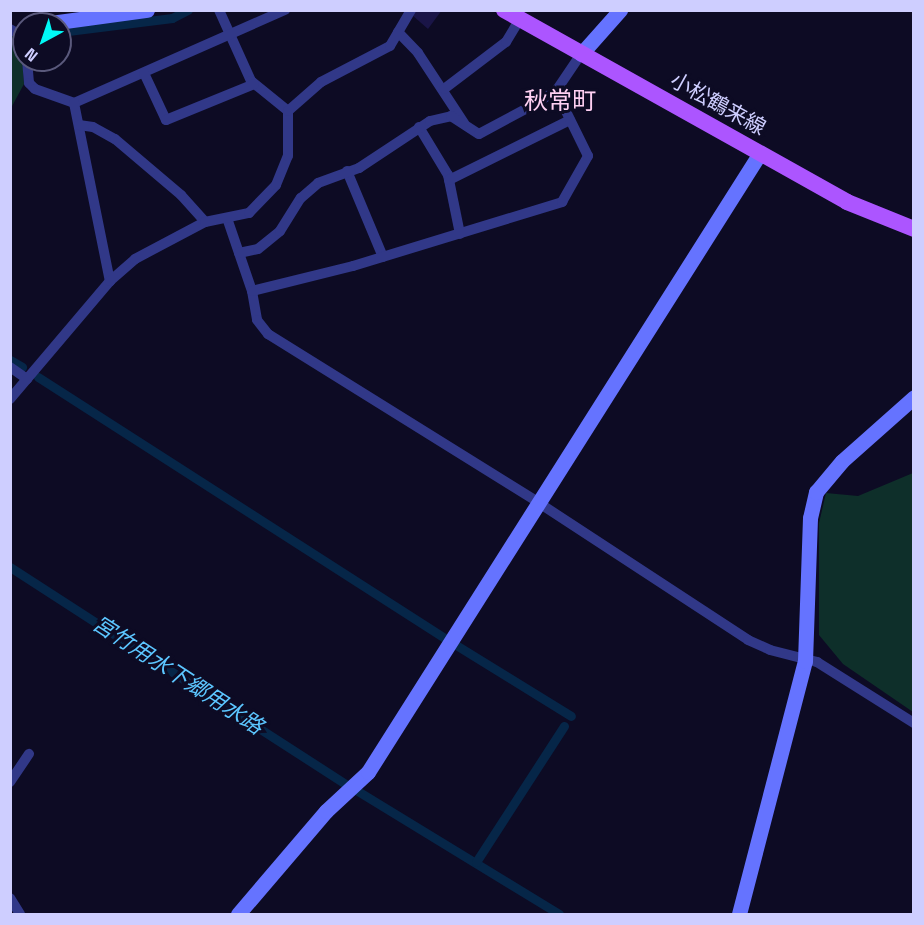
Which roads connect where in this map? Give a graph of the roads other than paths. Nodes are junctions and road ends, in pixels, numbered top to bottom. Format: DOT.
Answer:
graph roads {
  1 [pos="147,10"];
  2 [pos="219,10"];
  3 [pos="285,10"];
  4 [pos="504,10"];
  5 [pos="620,10"];
  6 [pos="407,12"];
  7 [pos="519,19"];
  8 [pos="72,20"];
  9 [pos="398,32"];
  10 [pos="229,35"];
  11 [pos="581,54"];
  12 [pos="28,72"];
  13 [pos="144,73"];
  14 [pos="254,84"];
  15 [pos="444,89"];
  16 [pos="556,91"];
  17 [pos="74,103"];
  18 [pos="288,111"];
  19 [pos="570,120"];
  20 [pos="79,125"];
  21 [pos="466,126"];
  22 [pos="419,127"];
  23 [pos="760,153"];
  24 [pos="347,171"];
  25 [pos="449,180"];
  26 [pos="227,218"];
  27 [pos="205,222"];
  28 [pos="914,228"];
  29 [pos="460,234"];
  30 [pos="239,253"];
  31 [pos="383,257"];
  32 [pos="110,281"];
  33 [pos="252,291"];
  34 [pos="10,368"];
  35 [pos="27,379"];
  36 [pos="914,397"];
  37 [pos="10,399"];
  38 [pos="539,503"];
  39 [pos="805,661"];
  40 [pos="914,723"];
  41 [pos="29,754"];
  42 [pos="10,782"];
  43 [pos="10,898"];
  44 [pos="20,915"];
  45 [pos="238,915"];
  46 [pos="739,915"];
  1 -- 8 [label="street"];
  2 -- 10 [label="street"];
  3 -- 10 [label="street"];
  4 -- 7 [label="main road, 小松鶴来線"];
  5 -- 11 [label="street"];
  6 -- 9 [label="street"];
  7 -- 11 [label="main road, 小松鶴来線"];
  7 -- 15 [label="street"];
  9 -- 15 [label="street"];
  9 -- 18 [label="street"];
  10 -- 13 [label="street"];
  10 -- 14 [label="street"];
  11 -- 16 [label="street"];
  11 -- 23 [label="main road, 小松鶴来線"];
  12 -- 17 [label="street"];
  13 -- 14 [label="street"];
  13 -- 17 [label="street"];
  14 -- 18 [label="street"];
  15 -- 21 [label="street"];
  16 -- 19 [label="street"];
  16 -- 21 [label="street"];
  17 -- 20 [label="street"];
  18 -- 26 [label="street"];
  19 -- 25 [label="street"];
  19 -- 29 [label="street"];
  20 -- 27 [label="street"];
  20 -- 32 [label="street"];
  21 -- 22 [label="street"];
  22 -- 24 [label="street"];
  22 -- 25 [label="street"];
  23 -- 28 [label="main road, 小松鶴来線"];
  23 -- 38 [label="street"];
  24 -- 30 [label="street"];
  24 -- 31 [label="street"];
  25 -- 29 [label="street"];
  26 -- 27 [label="street"];
  26 -- 30 [label="street"];
  27 -- 32 [label="street"];
  29 -- 31 [label="street"];
  30 -- 33 [label="street"];
  31 -- 33 [label="street"];
  32 -- 35 [label="street"];
  33 -- 38 [label="street"];
  34 -- 35 [label="street"];
  35 -- 37 [label="street"];
  36 -- 39 [label="street"];
  38 -- 39 [label="street"];
  38 -- 45 [label="street"];
  39 -- 40 [label="street"];
  39 -- 46 [label="street"];
  41 -- 42 [label="street"];
  43 -- 44 [label="street"];
}
